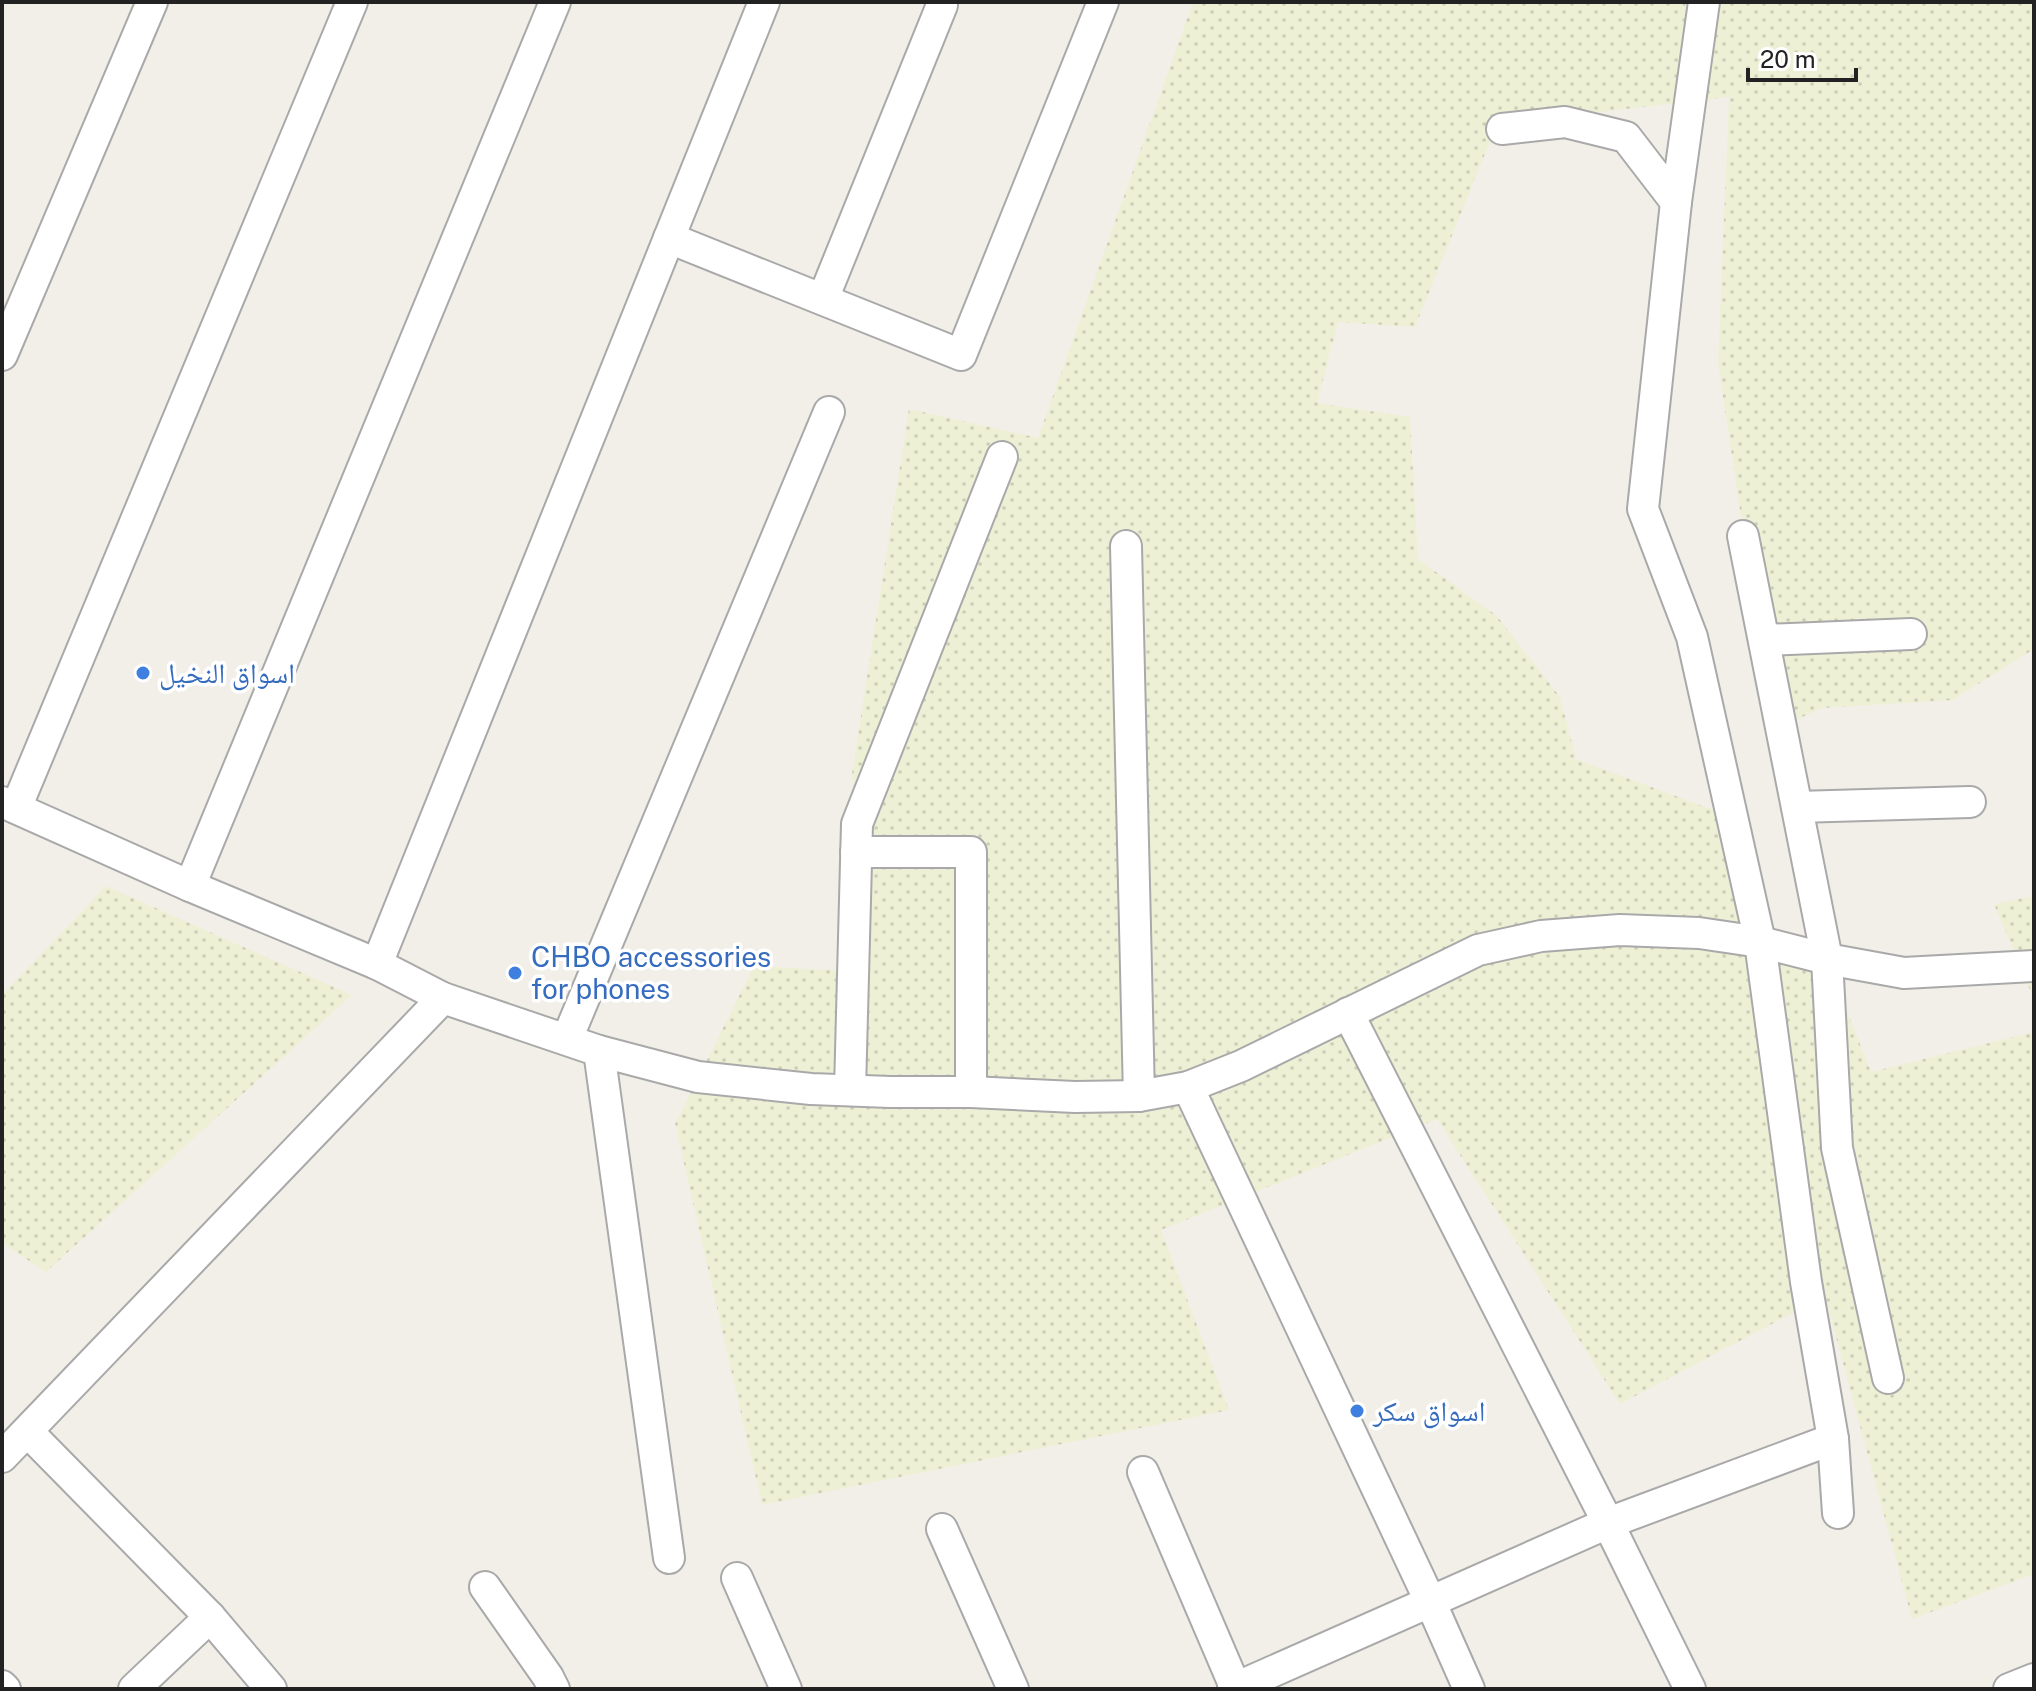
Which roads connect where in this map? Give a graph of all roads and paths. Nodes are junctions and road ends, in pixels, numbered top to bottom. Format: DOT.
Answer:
graph roads {
  1 [pos="152,2"];
  2 [pos="352,2"];
  3 [pos="555,2"];
  4 [pos="764,2"];
  5 [pos="1103,2"];
  6 [pos="1704,2"];
  7 [pos="942,5"];
  8 [pos="1502,129"];
  9 [pos="1676,202"];
  10 [pos="669,238"];
  11 [pos="823,299"];
  12 [pos="2,355"];
  13 [pos="829,412"];
  14 [pos="1002,457"];
  15 [pos="1743,536"];
  16 [pos="1126,546"];
  17 [pos="1911,634"];
  18 [pos="1764,640"];
  19 [pos="1970,802"];
  20 [pos="9,805"];
  21 [pos="1797,807"];
  22 [pos="856,852"];
  23 [pos="190,886"];
  24 [pos="1760,942"];
  25 [pos="1827,959"];
  26 [pos="377,964"];
  27 [pos="2034,966"];
  28 [pos="443,998"];
  29 [pos="1348,1013"];
  30 [pos="567,1039"];
  31 [pos="599,1051"];
  32 [pos="1188,1087"];
  33 [pos="850,1090"];
  34 [pos="971,1092"];
  35 [pos="1139,1096"];
  36 [pos="1888,1378"];
  37 [pos="28,1432"];
  38 [pos="1833,1439"];
  39 [pos="2,1457"];
  40 [pos="1143,1472"];
  41 [pos="1838,1513"];
  42 [pos="1608,1523"];
  43 [pos="942,1529"];
  44 [pos="669,1558"];
  45 [pos="737,1578"];
  46 [pos="485,1587"];
  47 [pos="1430,1601"];
  48 [pos="210,1617"];
  49 [pos="2034,1679"];
  50 [pos="134,1689"];
  51 [pos="271,1689"];
  52 [pos="554,1689"];
  53 [pos="786,1689"];
  54 [pos="1013,1689"];
  55 [pos="1235,1689"];
  56 [pos="1469,1689"];
  57 [pos="1690,1689"];
  58 [pos="2009,1689"];
  1 -- 12 [label="street"];
  2 -- 20 [label="street"];
  3 -- 23 [label="street"];
  4 -- 10 [label="street"];
  5 -- 11 [label="street"];
  6 -- 9 [label="street"];
  7 -- 11 [label="street"];
  8 -- 9 [label="street"];
  9 -- 24 [label="street"];
  10 -- 11 [label="street"];
  10 -- 26 [label="street"];
  13 -- 30 [label="street"];
  14 -- 22 [label="street"];
  15 -- 18 [label="street"];
  16 -- 35 [label="street"];
  17 -- 18 [label="street"];
  18 -- 21 [label="street"];
  19 -- 21 [label="street"];
  20 -- 23 [label="street"];
  21 -- 25 [label="street"];
  22 -- 33 [label="street"];
  22 -- 34 [label="street"];
  23 -- 26 [label="street"];
  24 -- 25 [label="street"];
  24 -- 29 [label="street"];
  24 -- 38 [label="street"];
  25 -- 27 [label="street"];
  25 -- 36 [label="street"];
  26 -- 28 [label="street"];
  28 -- 30 [label="street"];
  28 -- 37 [label="street"];
  29 -- 32 [label="street"];
  29 -- 42 [label="street"];
  30 -- 31 [label="street"];
  31 -- 33 [label="street"];
  31 -- 44 [label="street"];
  32 -- 35 [label="street"];
  32 -- 47 [label="street"];
  33 -- 34 [label="street"];
  34 -- 35 [label="street"];
  37 -- 39 [label="street"];
  37 -- 48 [label="street"];
  38 -- 41 [label="street"];
  38 -- 42 [label="street"];
  40 -- 55 [label="street"];
  42 -- 47 [label="street"];
  42 -- 57 [label="street"];
  43 -- 54 [label="street"];
  45 -- 53 [label="street"];
  46 -- 52 [label="street"];
  47 -- 55 [label="street"];
  47 -- 56 [label="street"];
  48 -- 50 [label="street"];
  48 -- 51 [label="street"];
  49 -- 58 [label="street"];
}
